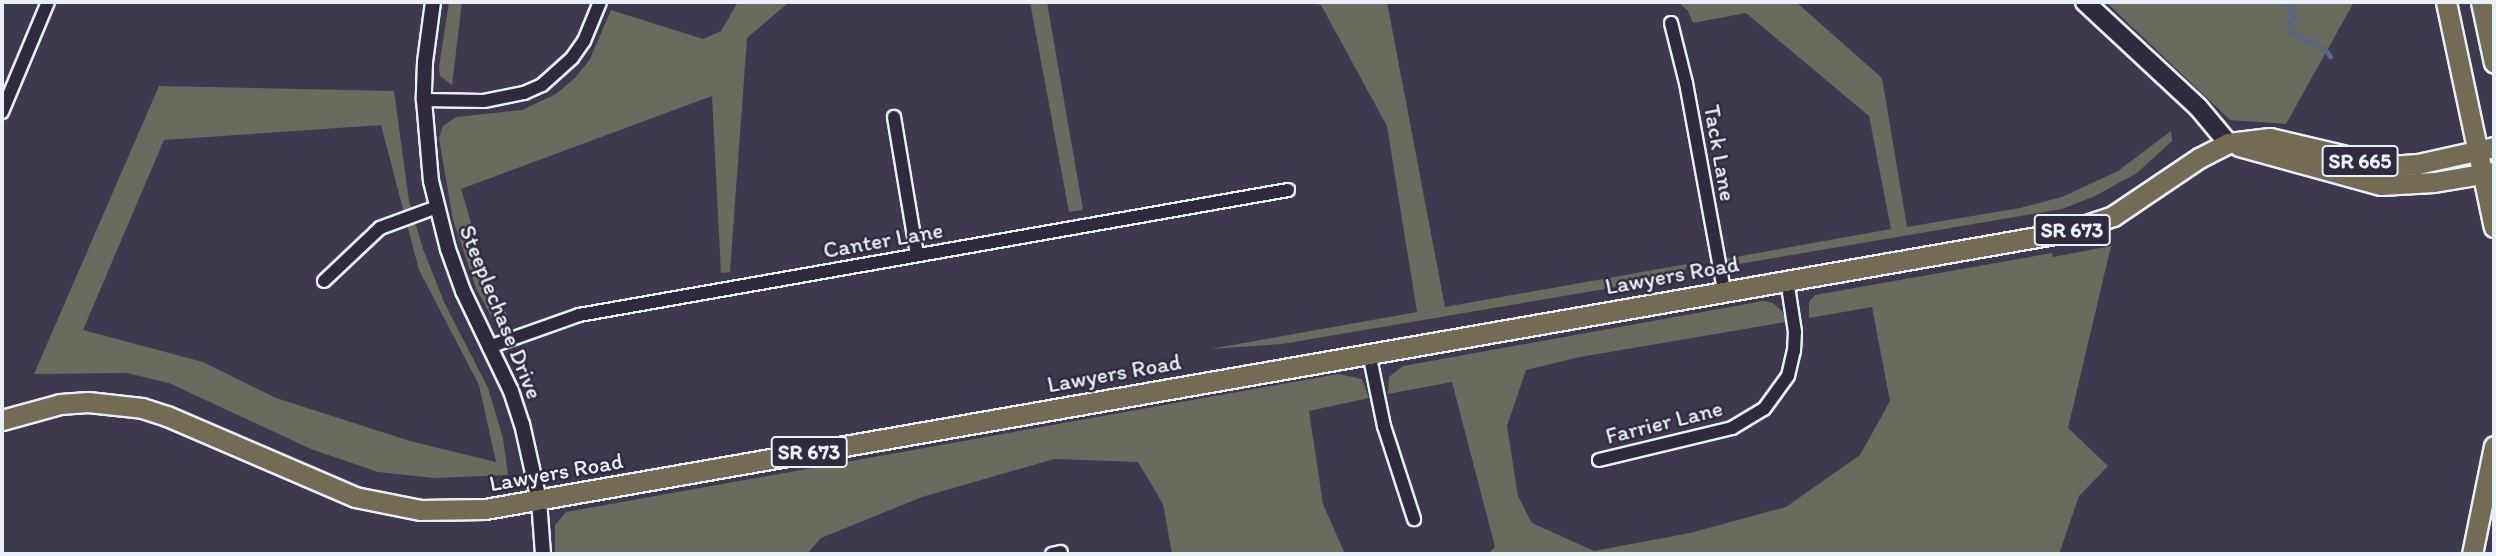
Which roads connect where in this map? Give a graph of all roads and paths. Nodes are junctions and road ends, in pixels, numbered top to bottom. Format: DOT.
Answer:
graph roads {
  1 [pos="48,2"];
  2 [pos="433,2"];
  3 [pos="600,2"];
  4 [pos="2085,2"];
  5 [pos="2446,2"];
  6 [pos="2481,2"];
  7 [pos="1671,23"];
  8 [pos="2494,63"];
  9 [pos="424,100"];
  10 [pos="2,112"];
  11 [pos="894,117"];
  12 [pos="2228,143"];
  13 [pos="2486,148"];
  14 [pos="2489,173"];
  15 [pos="1288,190"];
  16 [pos="437,207"];
  17 [pos="2494,227"];
  18 [pos="917,255"];
  19 [pos="1787,280"];
  20 [pos="324,281"];
  21 [pos="1724,291"];
  22 [pos="489,347"];
  23 [pos="1369,353"];
  24 [pos="2,420"];
  25 [pos="2494,446"];
  26 [pos="1599,460"];
  27 [pos="538,500"];
  28 [pos="1414,519"];
  29 [pos="543,554"];
  30 [pos="2472,554"];
  1 -- 10 [label="street"];
  2 -- 9 [label="street, Steeplechase Drive"];
  3 -- 9 [label="street"];
  4 -- 12 [label="main road"];
  5 -- 13 [label="main road"];
  6 -- 8 [label="main road"];
  7 -- 21 [label="street, Tack Lane"];
  9 -- 16 [label="street, Steeplechase Drive"];
  11 -- 18 [label="street"];
  12 -- 13 [label="main road, Lawyers Road / SR 665"];
  12 -- 14 [label="main road, SR 665"];
  12 -- 19 [label="main road, Lawyers Road / SR 673"];
  13 -- 14 [label="main road"];
  14 -- 17 [label="main road"];
  15 -- 18 [label="street, Canter Lane"];
  16 -- 20 [label="street"];
  16 -- 22 [label="street, Steeplechase Drive"];
  18 -- 22 [label="street, Canter Lane"];
  19 -- 21 [label="main road, Lawyers Road / SR 673"];
  19 -- 26 [label="street, Farrier Lane"];
  21 -- 23 [label="main road, Lawyers Road / SR 673"];
  22 -- 27 [label="street, Steeplechase Drive"];
  23 -- 27 [label="main road, Lawyers Road / SR 673"];
  23 -- 28 [label="street"];
  24 -- 27 [label="main road, Lawyers Road / SR 673"];
  25 -- 30 [label="main road"];
  27 -- 29 [label="street, Steeplechase Drive"];
}
